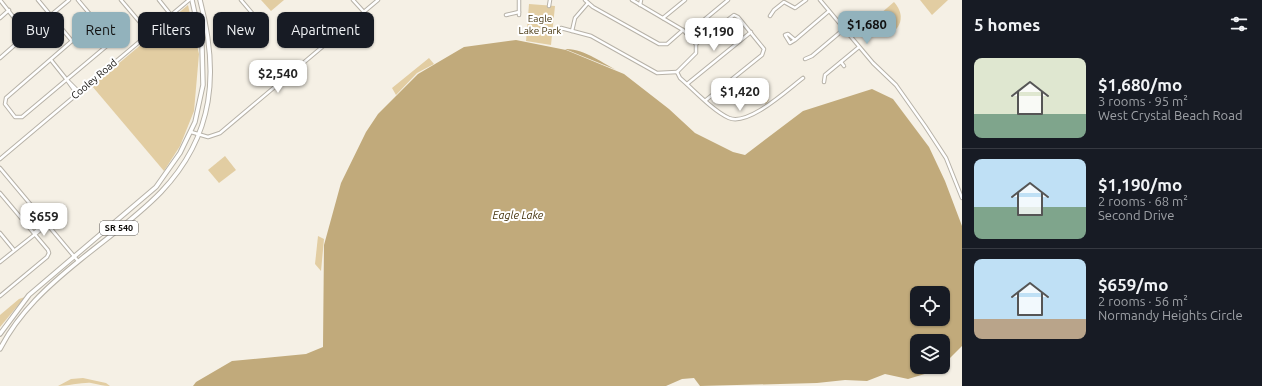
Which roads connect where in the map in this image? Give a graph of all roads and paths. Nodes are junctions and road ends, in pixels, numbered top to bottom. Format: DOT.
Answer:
graph roads {
  1 [pos="0,0"];
  2 [pos="38,0"];
  3 [pos="69,0"];
  4 [pos="78,0"];
  5 [pos="121,0"];
  6 [pos="159,0"];
  7 [pos="189,0"];
  8 [pos="192,0"];
  9 [pos="200,0"];
  10 [pos="241,0"];
  11 [pos="353,0"];
  12 [pos="378,0"];
  13 [pos="519,0"];
  14 [pos="550,0"];
  15 [pos="585,0"];
  16 [pos="632,0"];
  17 [pos="641,0"];
  18 [pos="685,0"];
  19 [pos="728,0"];
  20 [pos="806,0"];
  21 [pos="820,0"];
  22 [pos="588,3"];
  23 [pos="640,5"];
  24 [pos="549,6"];
  25 [pos="9,10"];
  26 [pos="829,11"];
  27 [pos="48,12"];
  28 [pos="55,12"];
  29 [pos="88,12"];
  30 [pos="169,12"];
  31 [pos="175,12"];
  32 [pos="251,12"];
  33 [pos="364,12"];
  34 [pos="506,15"];
  35 [pos="770,16"];
  36 [pos="0,18"];
  37 [pos="663,18"];
  38 [pos="138,20"];
  39 [pos="560,28"];
  40 [pos="844,29"];
  41 [pos="683,30"];
  42 [pos="64,31"];
  43 [pos="572,31"];
  44 [pos="751,32"];
  45 [pos="687,34"];
  46 [pos="795,40"];
  47 [pos="72,41"];
  48 [pos="138,42"];
  49 [pos="696,44"];
  50 [pos="859,47"];
  51 [pos="103,48"];
  52 [pos="321,48"];
  53 [pos="0,58"];
  54 [pos="805,59"];
  55 [pos="51,60"];
  56 [pos="840,62"];
  57 [pos="844,66"];
  58 [pos="677,72"];
  59 [pos="803,78"];
  60 [pos="67,80"];
  61 [pos="824,82"];
  62 [pos="687,84"];
  63 [pos="78,93"];
  64 [pos="706,100"];
  65 [pos="191,132"];
  66 [pos="198,134"];
  67 [pos="0,159"];
  68 [pos="0,168"];
  69 [pos="0,193"];
  70 [pos="962,198"];
  71 [pos="47,223"];
  72 [pos="0,233"];
  73 [pos="34,234"];
  74 [pos="14,250"];
  75 [pos="74,256"];
  76 [pos="78,261"];
  77 [pos="0,262"];
  78 [pos="0,296"];
  79 [pos="0,334"];
  80 [pos="0,349"];
  1 -- 25 [label="street"];
  2 -- 27 [label="street"];
  3 -- 28 [label="street"];
  4 -- 29 [label="street"];
  5 -- 38 [label="street"];
  6 -- 30 [label="street"];
  7 -- 31 [label="street, Cooley Road"];
  8 -- 65 [label="main road, SR 540"];
  9 -- 66 [label="main road, SR 540"];
  10 -- 32 [label="street"];
  11 -- 33 [label="street"];
  12 -- 33 [label="street"];
  13 -- 34 [label="street"];
  14 -- 24 [label="street"];
  15 -- 22 [label="street"];
  16 -- 23 [label="street"];
  17 -- 23 [label="street"];
  18 -- 37 [label="street"];
  19 -- 45 [label="street"];
  20 -- 35 [label="street"];
  21 -- 26 [label="street"];
  22 -- 41 [label="street"];
  22 -- 43 [label="street"];
  23 -- 37 [label="street"];
  25 -- 36 [label="street"];
  25 -- 53 [label="street"];
  26 -- 40 [label="street"];
  26 -- 46 [label="street"];
  37 -- 41 [label="street"];
  39 -- 43 [label="street"];
  40 -- 50 [label="street"];
  40 -- 54 [label="street"];
  41 -- 45 [label="street"];
  42 -- 47 [label="street"];
  43 -- 58 [label="street"];
  44 -- 49 [label="street"];
  44 -- 62 [label="street"];
  44 -- 64 [label="street"];
  45 -- 49 [label="street"];
  47 -- 55 [label="street"];
  48 -- 63 [label="street, Cooley Road"];
  49 -- 58 [label="street"];
  50 -- 56 [label="street"];
  50 -- 70 [label="street"];
  51 -- 60 [label="street"];
  52 -- 66 [label="street"];
  55 -- 60 [label="street"];
  55 -- 60 [label="street"];
  56 -- 57 [label="street"];
  56 -- 61 [label="street"];
  58 -- 62 [label="street"];
  59 -- 64 [label="street"];
  60 -- 63 [label="street"];
  62 -- 64 [label="street"];
  63 -- 67 [label="street, Cooley Road"];
  65 -- 66 [label="street"];
  65 -- 75 [label="main road, SR 540"];
  66 -- 76 [label="main road, SR 540"];
  68 -- 71 [label="street"];
  69 -- 73 [label="street"];
  71 -- 73 [label="street"];
  71 -- 75 [label="street"];
  72 -- 74 [label="street"];
  73 -- 74 [label="street"];
  73 -- 78 [label="street"];
  74 -- 77 [label="street"];
  75 -- 76 [label="street"];
  75 -- 79 [label="main road, SR 540"];
  76 -- 80 [label="main road, SR 540"];
}
